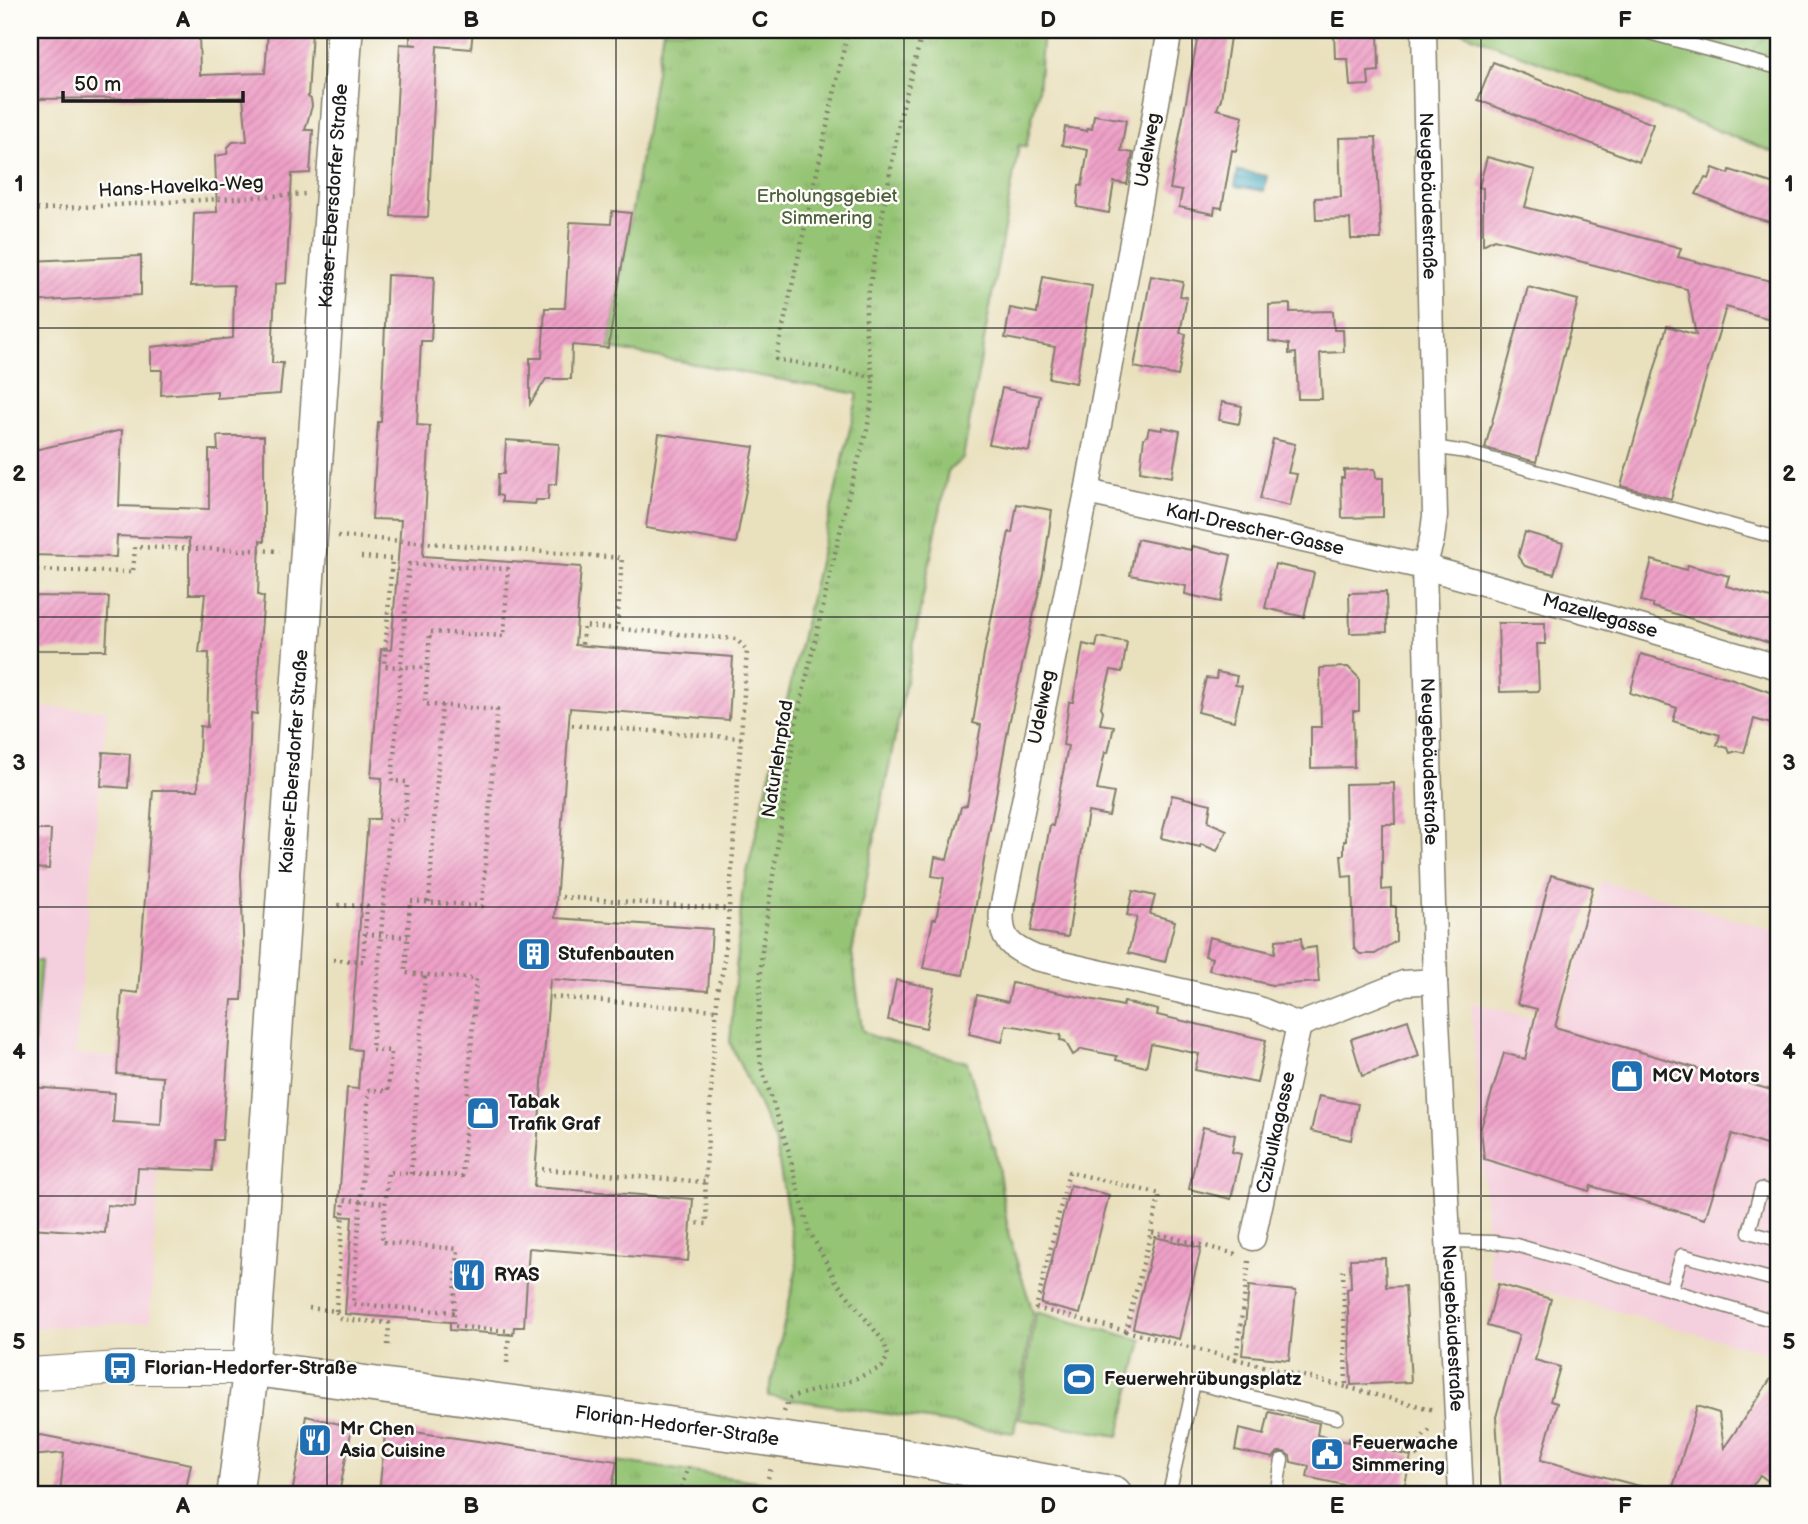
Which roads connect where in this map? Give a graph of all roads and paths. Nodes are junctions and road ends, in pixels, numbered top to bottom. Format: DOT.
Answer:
graph roads {
  1 [pos="345,30"];
  2 [pos="848,30"];
  3 [pos="923,30"];
  4 [pos="1170,30"];
  5 [pos="1424,30"];
  6 [pos="1638,30"];
  7 [pos="1778,68"];
  8 [pos="334,192"];
  9 [pos="30,210"];
  10 [pos="873,376"];
  11 [pos="1433,447"];
  12 [pos="1087,492"];
  13 [pos="1778,538"];
  14 [pos="309,542"];
  15 [pos="361,556"];
  16 [pos="1424,567"];
  17 [pos="30,570"];
  18 [pos="617,629"];
  19 [pos="582,644"];
  20 [pos="401,667"];
  21 [pos="1778,667"];
  22 [pos="428,668"];
  23 [pos="442,705"];
  24 [pos="572,725"];
  25 [pos="741,738"];
  26 [pos="562,897"];
  27 [pos="429,902"];
  28 [pos="337,905"];
  29 [pos="729,909"];
  30 [pos="365,934"];
  31 [pos="381,935"];
  32 [pos="408,937"];
  33 [pos="333,960"];
  34 [pos="425,975"];
  35 [pos="1435,981"];
  36 [pos="552,997"];
  37 [pos="716,1010"];
  38 [pos="1299,1025"];
  39 [pos="542,1169"];
  40 [pos="411,1174"];
  41 [pos="705,1182"];
  42 [pos="1778,1194"];
  43 [pos="361,1201"];
  44 [pos="385,1203"];
  45 [pos="695,1223"];
  46 [pos="1150,1232"];
  47 [pos="1778,1240"];
  48 [pos="1449,1241"];
  49 [pos="1251,1248"];
  50 [pos="1342,1270"];
  51 [pos="1778,1281"];
  52 [pos="1671,1290"];
  53 [pos="309,1308"];
  54 [pos="336,1311"];
  55 [pos="454,1312"];
  56 [pos="1778,1322"];
  57 [pos="1126,1331"];
  58 [pos="387,1347"];
  59 [pos="1236,1359"];
  60 [pos="507,1364"];
  61 [pos="251,1368"];
  62 [pos="30,1374"];
  63 [pos="1346,1387"];
  64 [pos="786,1406"];
  65 [pos="1337,1418"];
  66 [pos="1459,1422"];
  67 [pos="1348,1439"];
  68 [pos="1282,1460"];
  69 [pos="688,1467"];
  70 [pos="235,1494"];
  71 [pos="680,1494"];
  72 [pos="1114,1494"];
  73 [pos="1169,1494"];
  74 [pos="1276,1494"];
  75 [pos="1461,1494"];
  1 -- 8 [label="main road, Kaiser-Ebersdorfer Straße"];
  2 -- 10 [label="path"];
  3 -- 10 [label="path, Naturlehrpfad"];
  4 -- 12 [label="street, Udelweg"];
  5 -- 11 [label="street, Neugebäudestraße"];
  6 -- 7 [label="lane"];
  8 -- 9 [label="path, Hans-Havelka-Weg"];
  8 -- 14 [label="main road, Kaiser-Ebersdorfer Straße"];
  10 -- 64 [label="path, Naturlehrpfad"];
  11 -- 13 [label="lane"];
  11 -- 16 [label="street, Neugebäudestraße"];
  12 -- 16 [label="street, Karl-Drescher-Gasse"];
  12 -- 38 [label="street, Udelweg"];
  14 -- 17 [label="path"];
  14 -- 18 [label="path"];
  14 -- 61 [label="main road, Kaiser-Ebersdorfer Straße"];
  15 -- 20 [label="path"];
  16 -- 21 [label="street, Mazellegasse"];
  16 -- 35 [label="street, Neugebäudestraße"];
  18 -- 19 [label="path"];
  18 -- 25 [label="path"];
  20 -- 22 [label="path"];
  20 -- 22 [label="path"];
  20 -- 31 [label="path"];
  22 -- 23 [label="path"];
  23 -- 27 [label="path"];
  23 -- 27 [label="path"];
  24 -- 25 [label="path"];
  25 -- 29 [label="path"];
  26 -- 29 [label="path"];
  27 -- 32 [label="path"];
  28 -- 30 [label="path"];
  29 -- 37 [label="path"];
  30 -- 31 [label="path"];
  30 -- 33 [label="path"];
  31 -- 32 [label="path"];
  31 -- 43 [label="path"];
  32 -- 34 [label="path"];
  34 -- 40 [label="path"];
  34 -- 40 [label="path"];
  35 -- 38 [label="street"];
  35 -- 48 [label="street, Neugebäudestraße"];
  36 -- 37 [label="path"];
  37 -- 41 [label="path"];
  38 -- 49 [label="street, Czibulkagasse"];
  39 -- 41 [label="path"];
  40 -- 44 [label="path"];
  41 -- 45 [label="path"];
  42 -- 47 [label="lane"];
  43 -- 44 [label="path"];
  43 -- 54 [label="path"];
  43 -- 55 [label="path"];
  44 -- 55 [label="path"];
  46 -- 49 [label="path"];
  46 -- 57 [label="path"];
  46 -- 57 [label="path"];
  48 -- 52 [label="lane"];
  48 -- 66 [label="street, Neugebäudestraße"];
  49 -- 59 [label="path"];
  50 -- 63 [label="path"];
  51 -- 52 [label="lane"];
  52 -- 56 [label="lane"];
  53 -- 54 [label="path"];
  54 -- 58 [label="path"];
  55 -- 60 [label="path"];
  57 -- 59 [label="path"];
  59 -- 63 [label="path"];
  61 -- 62 [label="street, Florian-Hedorfer-Straße"];
  61 -- 70 [label="main road, Kaiser-Ebersdorfer Straße"];
  61 -- 72 [label="main road, Florian-Hedorfer-Straße"];
  63 -- 66 [label="path"];
  65 -- 73 [label="lane"];
  66 -- 67 [label="path"];
  66 -- 75 [label="street, Neugebäudestraße"];
  68 -- 74 [label="lane"];
  69 -- 71 [label="path"];
}
